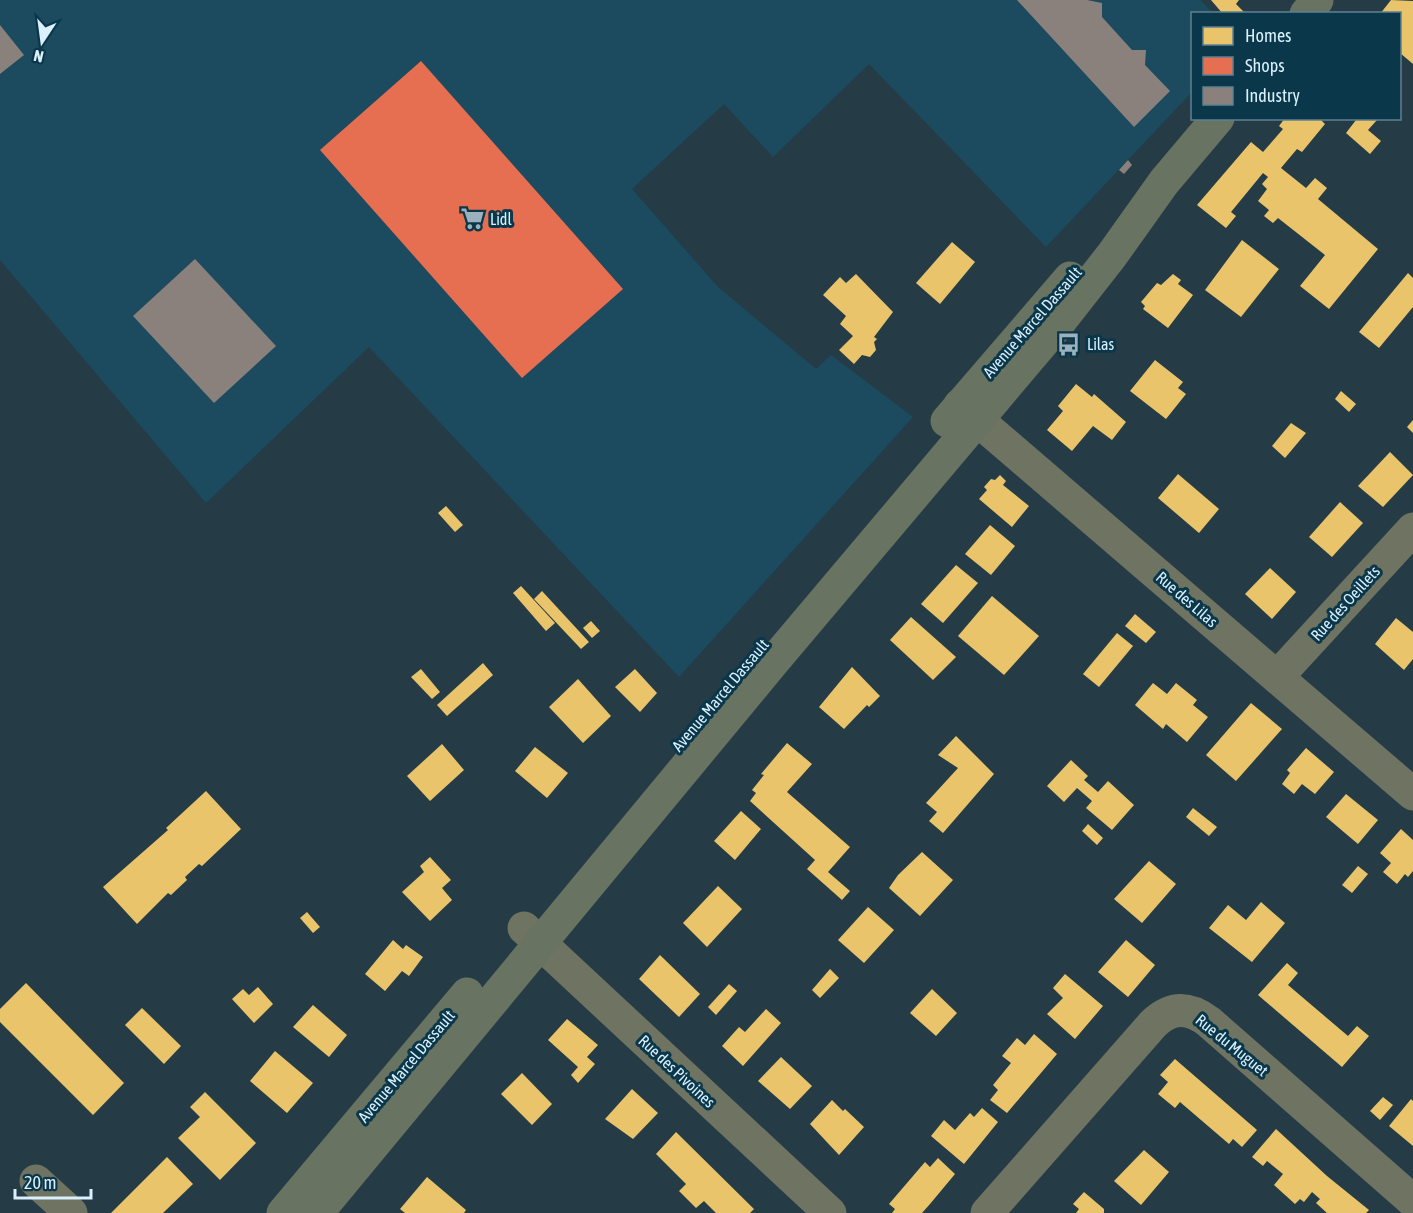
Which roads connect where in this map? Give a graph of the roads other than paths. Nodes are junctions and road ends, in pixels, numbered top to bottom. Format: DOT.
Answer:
graph roads {
  1 [pos="1317,0"];
  2 [pos="1308,12"];
  3 [pos="1216,120"];
  4 [pos="969,412"];
  5 [pos="1413,529"];
  6 [pos="1277,676"];
  7 [pos="1407,783"];
  8 [pos="532,936"];
  9 [pos="36,1181"];
  10 [pos="1413,1201"];
  11 [pos="71,1213"];
  12 [pos="283,1213"];
  13 [pos="317,1213"];
  14 [pos="830,1213"];
  15 [pos="987,1213"];
  1 -- 2 [label="main road"];
  3 -- 4 [label="main road, Avenue Marcel Dassault"];
  4 -- 6 [label="street, Rue des Lilas"];
  4 -- 8 [label="main road, Avenue Marcel Dassault"];
  5 -- 6 [label="street, Rue des Oeillets"];
  6 -- 7 [label="street, Rue des Lilas"];
  8 -- 12 [label="main road, Avenue Marcel Dassault"];
  8 -- 13 [label="main road, Avenue Marcel Dassault"];
  8 -- 14 [label="street, Rue des Pivoines"];
  9 -- 11 [label="street"];
  10 -- 15 [label="street, Rue du Muguet"];
}
